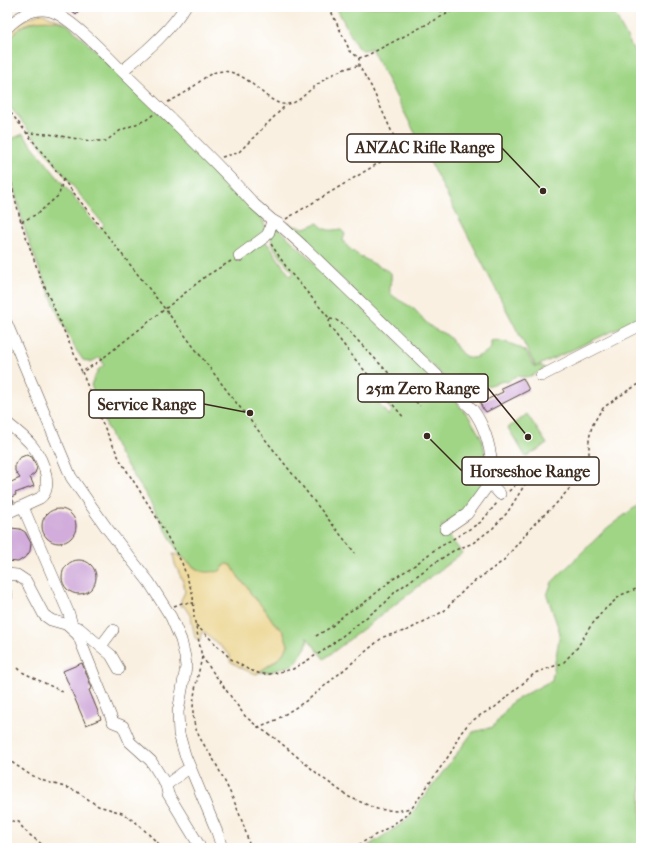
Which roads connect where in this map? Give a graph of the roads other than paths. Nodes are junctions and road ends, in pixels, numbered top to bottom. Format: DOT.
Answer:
graph roads {
  1 [pos="185,7"];
  2 [pos="31,9"];
  3 [pos="7,28"];
  4 [pos="122,71"];
  5 [pos="275,222"];
  6 [pos="239,256"];
  7 [pos="7,324"];
  8 [pos="641,326"];
  9 [pos="541,376"];
  10 [pos="7,423"];
  11 [pos="492,484"];
  12 [pos="500,494"];
  13 [pos="23,506"];
  14 [pos="7,513"];
  15 [pos="445,529"];
  16 [pos="7,574"];
  17 [pos="69,624"];
  18 [pos="113,630"];
  19 [pos="101,646"];
  20 [pos="120,668"];
  21 [pos="185,771"];
  22 [pos="166,785"];
  23 [pos="199,845"];
  24 [pos="222,848"];
  1 -- 4 [label="lane"];
  2 -- 3 [label="lane"];
  2 -- 4 [label="lane"];
  4 -- 5 [label="lane"];
  5 -- 6 [label="lane"];
  5 -- 11 [label="lane"];
  7 -- 24 [label="lane"];
  8 -- 9 [label="lane"];
  10 -- 13 [label="lane"];
  11 -- 12 [label="lane"];
  11 -- 15 [label="lane"];
  13 -- 14 [label="lane"];
  13 -- 17 [label="lane"];
  16 -- 17 [label="lane"];
  17 -- 19 [label="lane"];
  17 -- 22 [label="lane"];
  18 -- 19 [label="lane"];
  19 -- 20 [label="lane"];
  21 -- 22 [label="lane"];
  22 -- 23 [label="lane"];
}
